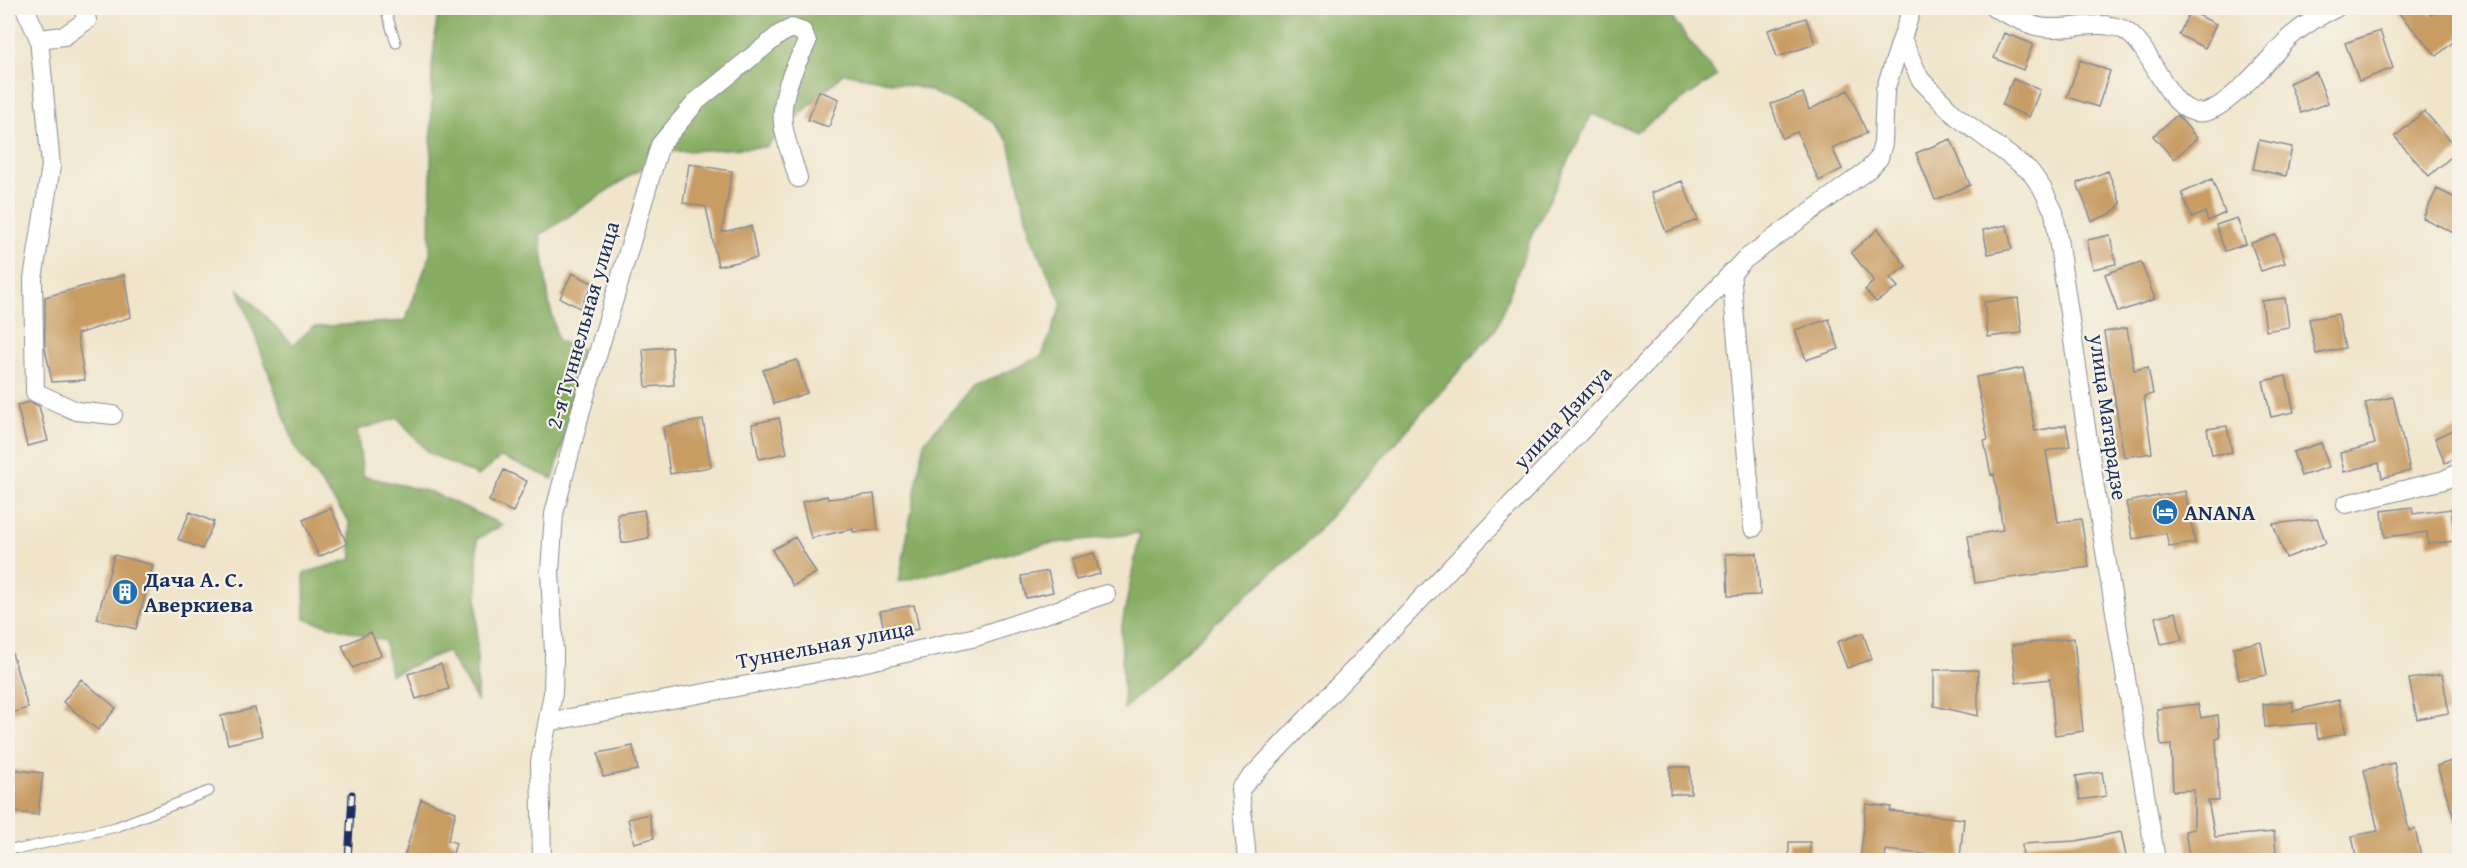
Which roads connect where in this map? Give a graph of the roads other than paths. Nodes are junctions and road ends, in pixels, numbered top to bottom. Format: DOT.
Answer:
graph roads {
  1 [pos="25,8"];
  2 [pos="83,8"];
  3 [pos="385,8"];
  4 [pos="1912,8"];
  5 [pos="1994,8"];
  6 [pos="2336,8"];
  7 [pos="39,39"];
  8 [pos="1902,39"];
  9 [pos="396,43"];
  10 [pos="798,178"];
  11 [pos="1731,272"];
  12 [pos="113,415"];
  13 [pos="2460,472"];
  14 [pos="2346,504"];
  15 [pos="1753,528"];
  16 [pos="1106,594"];
  17 [pos="548,722"];
  18 [pos="209,791"];
  19 [pos="8,848"];
  20 [pos="542,861"];
  21 [pos="1247,861"];
  22 [pos="2156,861"];
  1 -- 7 [label="street"];
  2 -- 7 [label="street"];
  3 -- 9 [label="lane"];
  4 -- 8 [label="street, улица Дзигуа"];
  5 -- 6 [label="street"];
  7 -- 12 [label="street"];
  8 -- 11 [label="street, улица Дзигуа"];
  8 -- 22 [label="street, улица Матарадзе"];
  10 -- 17 [label="street, 2-я Туннельная улица"];
  11 -- 15 [label="street"];
  11 -- 21 [label="street, улица Дзигуа"];
  13 -- 14 [label="street"];
  16 -- 17 [label="street, Туннельная улица"];
  17 -- 20 [label="street, 2-я Туннельная улица"];
  18 -- 19 [label="lane"];
}
